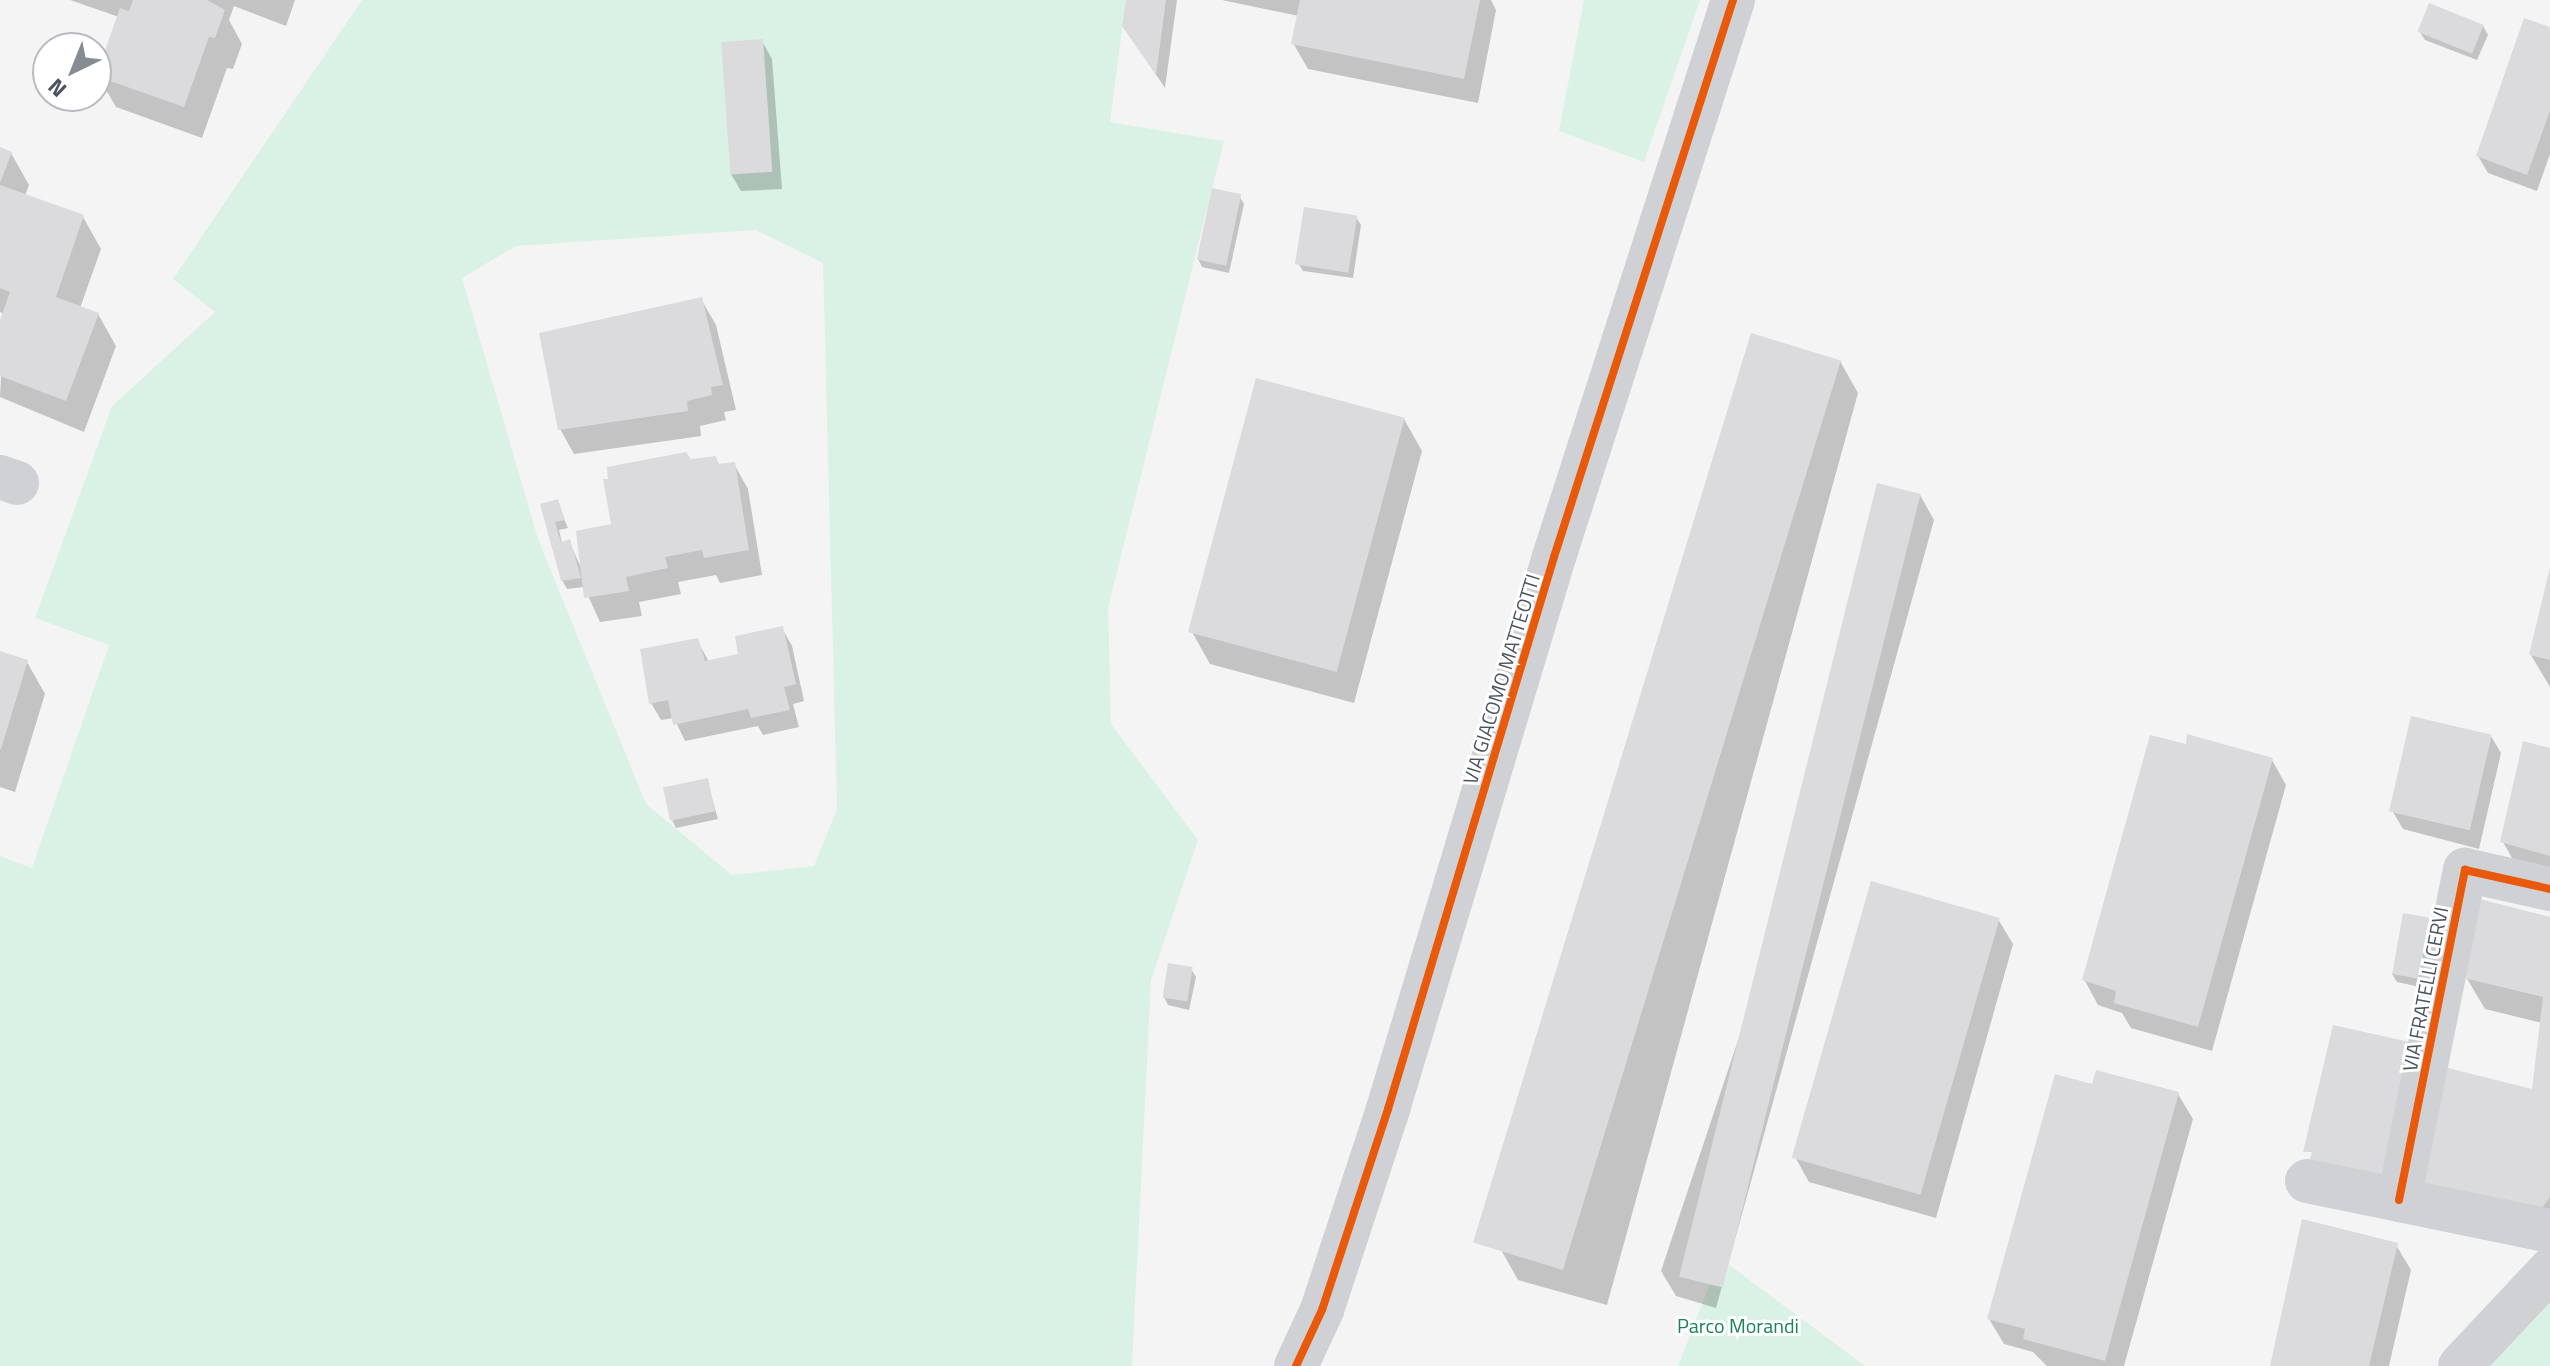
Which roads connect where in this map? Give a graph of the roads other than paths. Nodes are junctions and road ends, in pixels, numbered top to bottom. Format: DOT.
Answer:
graph roads {
  1 [pos="1733,0"];
  2 [pos="2550,889"];
  3 [pos="2307,1181"];
  4 [pos="2399,1200"];
  5 [pos="2550,1231"];
  6 [pos="2550,1270"];
  7 [pos="1296,1366"];
  8 [pos="2460,1366"];
  1 -- 7 [label="street, VIA GIACOMO MATTEOTTI"];
  2 -- 4 [label="street, VIA FRATELLI CERVI"];
  3 -- 4 [label="street"];
  4 -- 5 [label="street"];
  6 -- 8 [label="street"];
}
